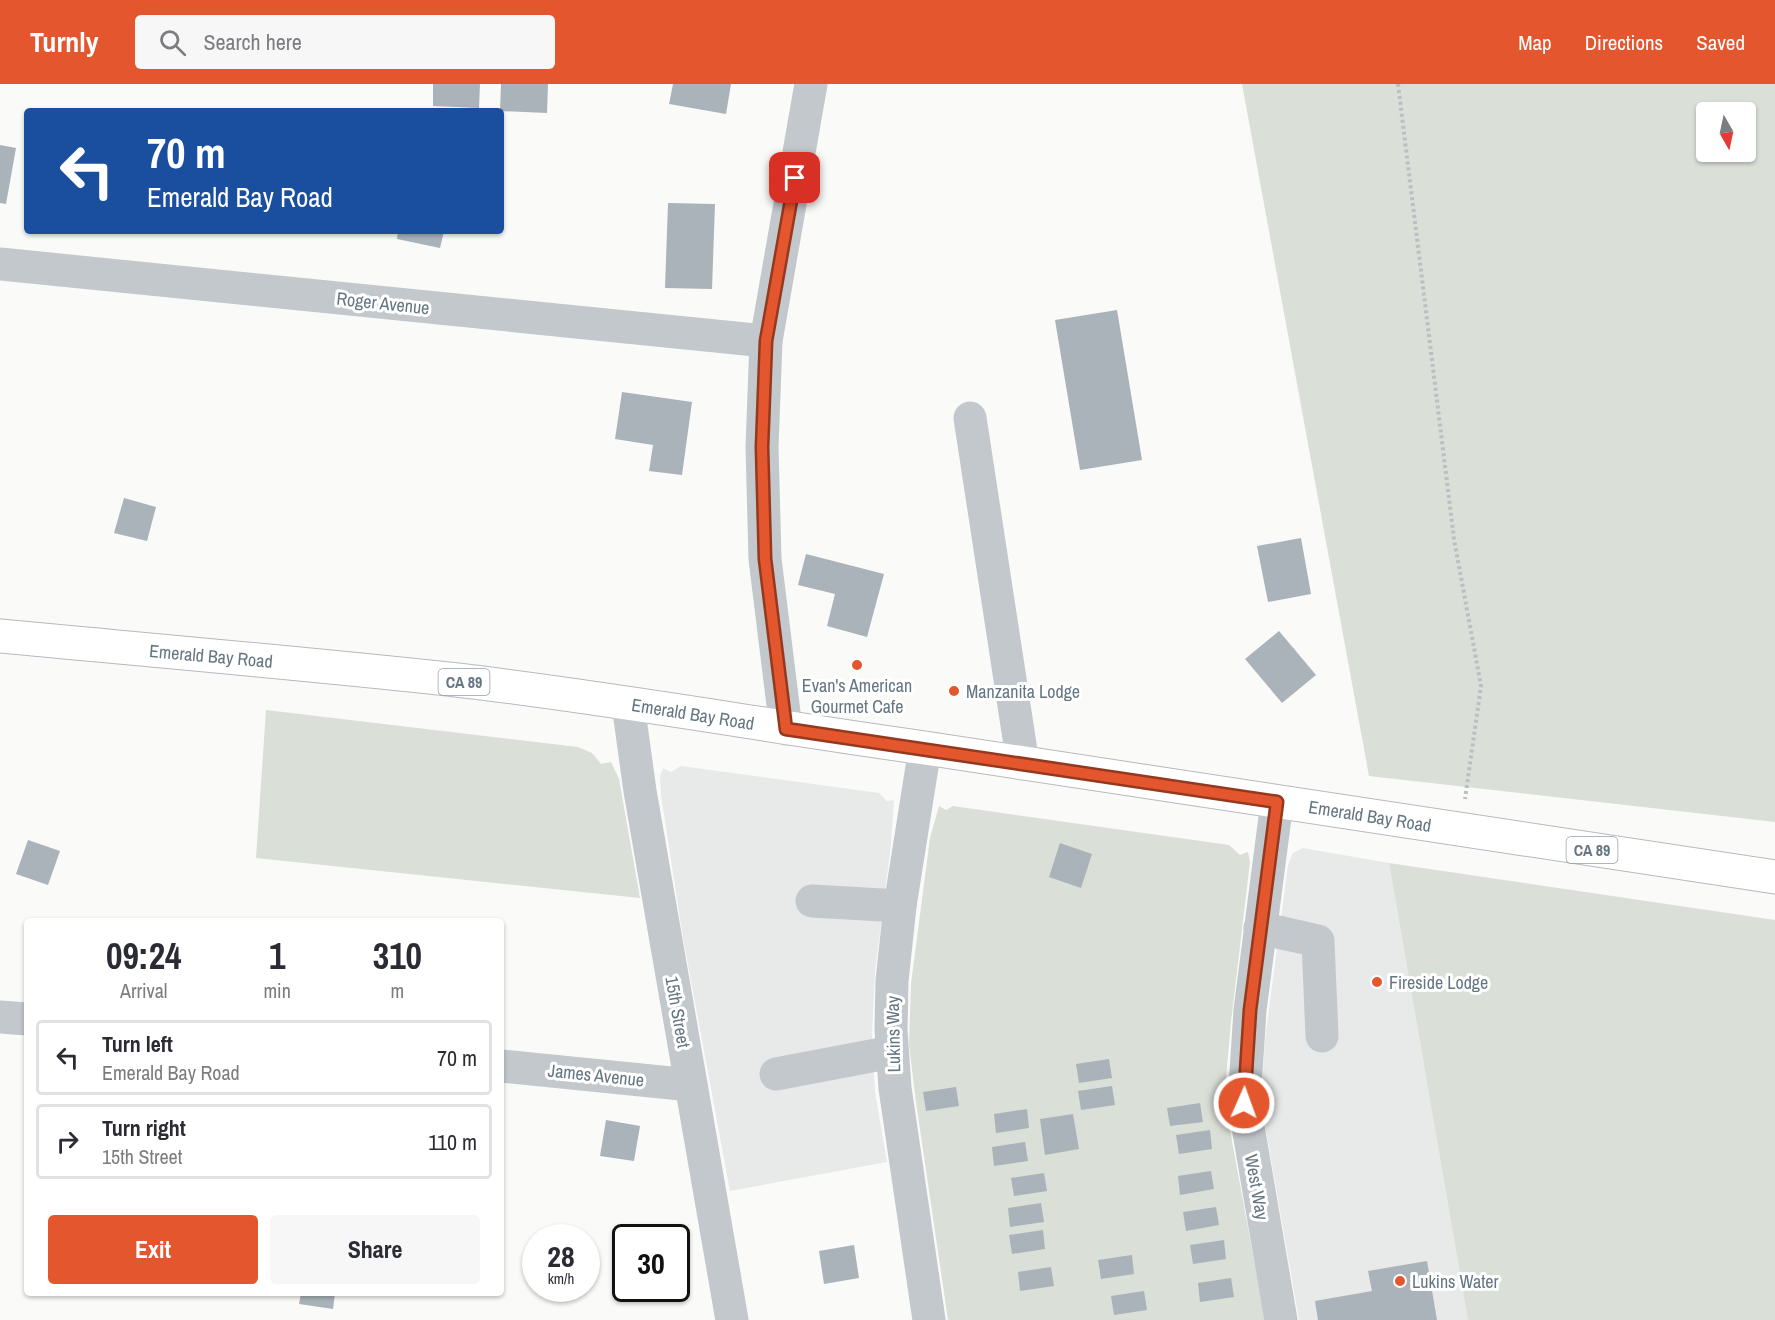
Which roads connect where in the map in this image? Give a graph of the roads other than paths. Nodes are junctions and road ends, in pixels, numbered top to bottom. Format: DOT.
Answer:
graph roads {
  1 [pos="811,84"];
  2 [pos="0,264"];
  3 [pos="766,341"];
  4 [pos="970,418"];
  5 [pos="0,636"];
  6 [pos="628,704"];
  7 [pos="786,729"];
  8 [pos="925,748"];
  9 [pos="1023,764"];
  10 [pos="1277,802"];
  11 [pos="1775,878"];
  12 [pos="813,901"];
  13 [pos="900,906"];
  14 [pos="1260,928"];
  15 [pos="0,1017"];
  16 [pos="24,1019"];
  17 [pos="1322,1036"];
  18 [pos="892,1052"];
  19 [pos="504,1066"];
  20 [pos="776,1074"];
  21 [pos="691,1085"];
  22 [pos="732,1320"];
  23 [pos="929,1320"];
  24 [pos="1281,1320"];
  1 -- 3 [label="street"];
  2 -- 3 [label="street, Roger Avenue"];
  3 -- 7 [label="street"];
  4 -- 9 [label="street"];
  5 -- 6 [label="main road, Emerald Bay Road / CA 89"];
  6 -- 7 [label="main road, Emerald Bay Road / CA 89"];
  6 -- 21 [label="street, 15th Street"];
  7 -- 8 [label="main road, Emerald Bay Road / CA 89"];
  8 -- 9 [label="main road, Emerald Bay Road / CA 89"];
  8 -- 13 [label="street, Lukins Way"];
  9 -- 10 [label="main road, Emerald Bay Road / CA 89"];
  10 -- 11 [label="main road, Emerald Bay Road / CA 89"];
  10 -- 14 [label="street, West Way"];
  12 -- 13 [label="street"];
  13 -- 18 [label="street, Lukins Way"];
  14 -- 17 [label="street"];
  14 -- 24 [label="street, West Way"];
  15 -- 16 [label="street"];
  18 -- 20 [label="street"];
  18 -- 23 [label="street, Lukins Way"];
  19 -- 21 [label="street, James Avenue"];
  21 -- 22 [label="street, 15th Street"];
}
